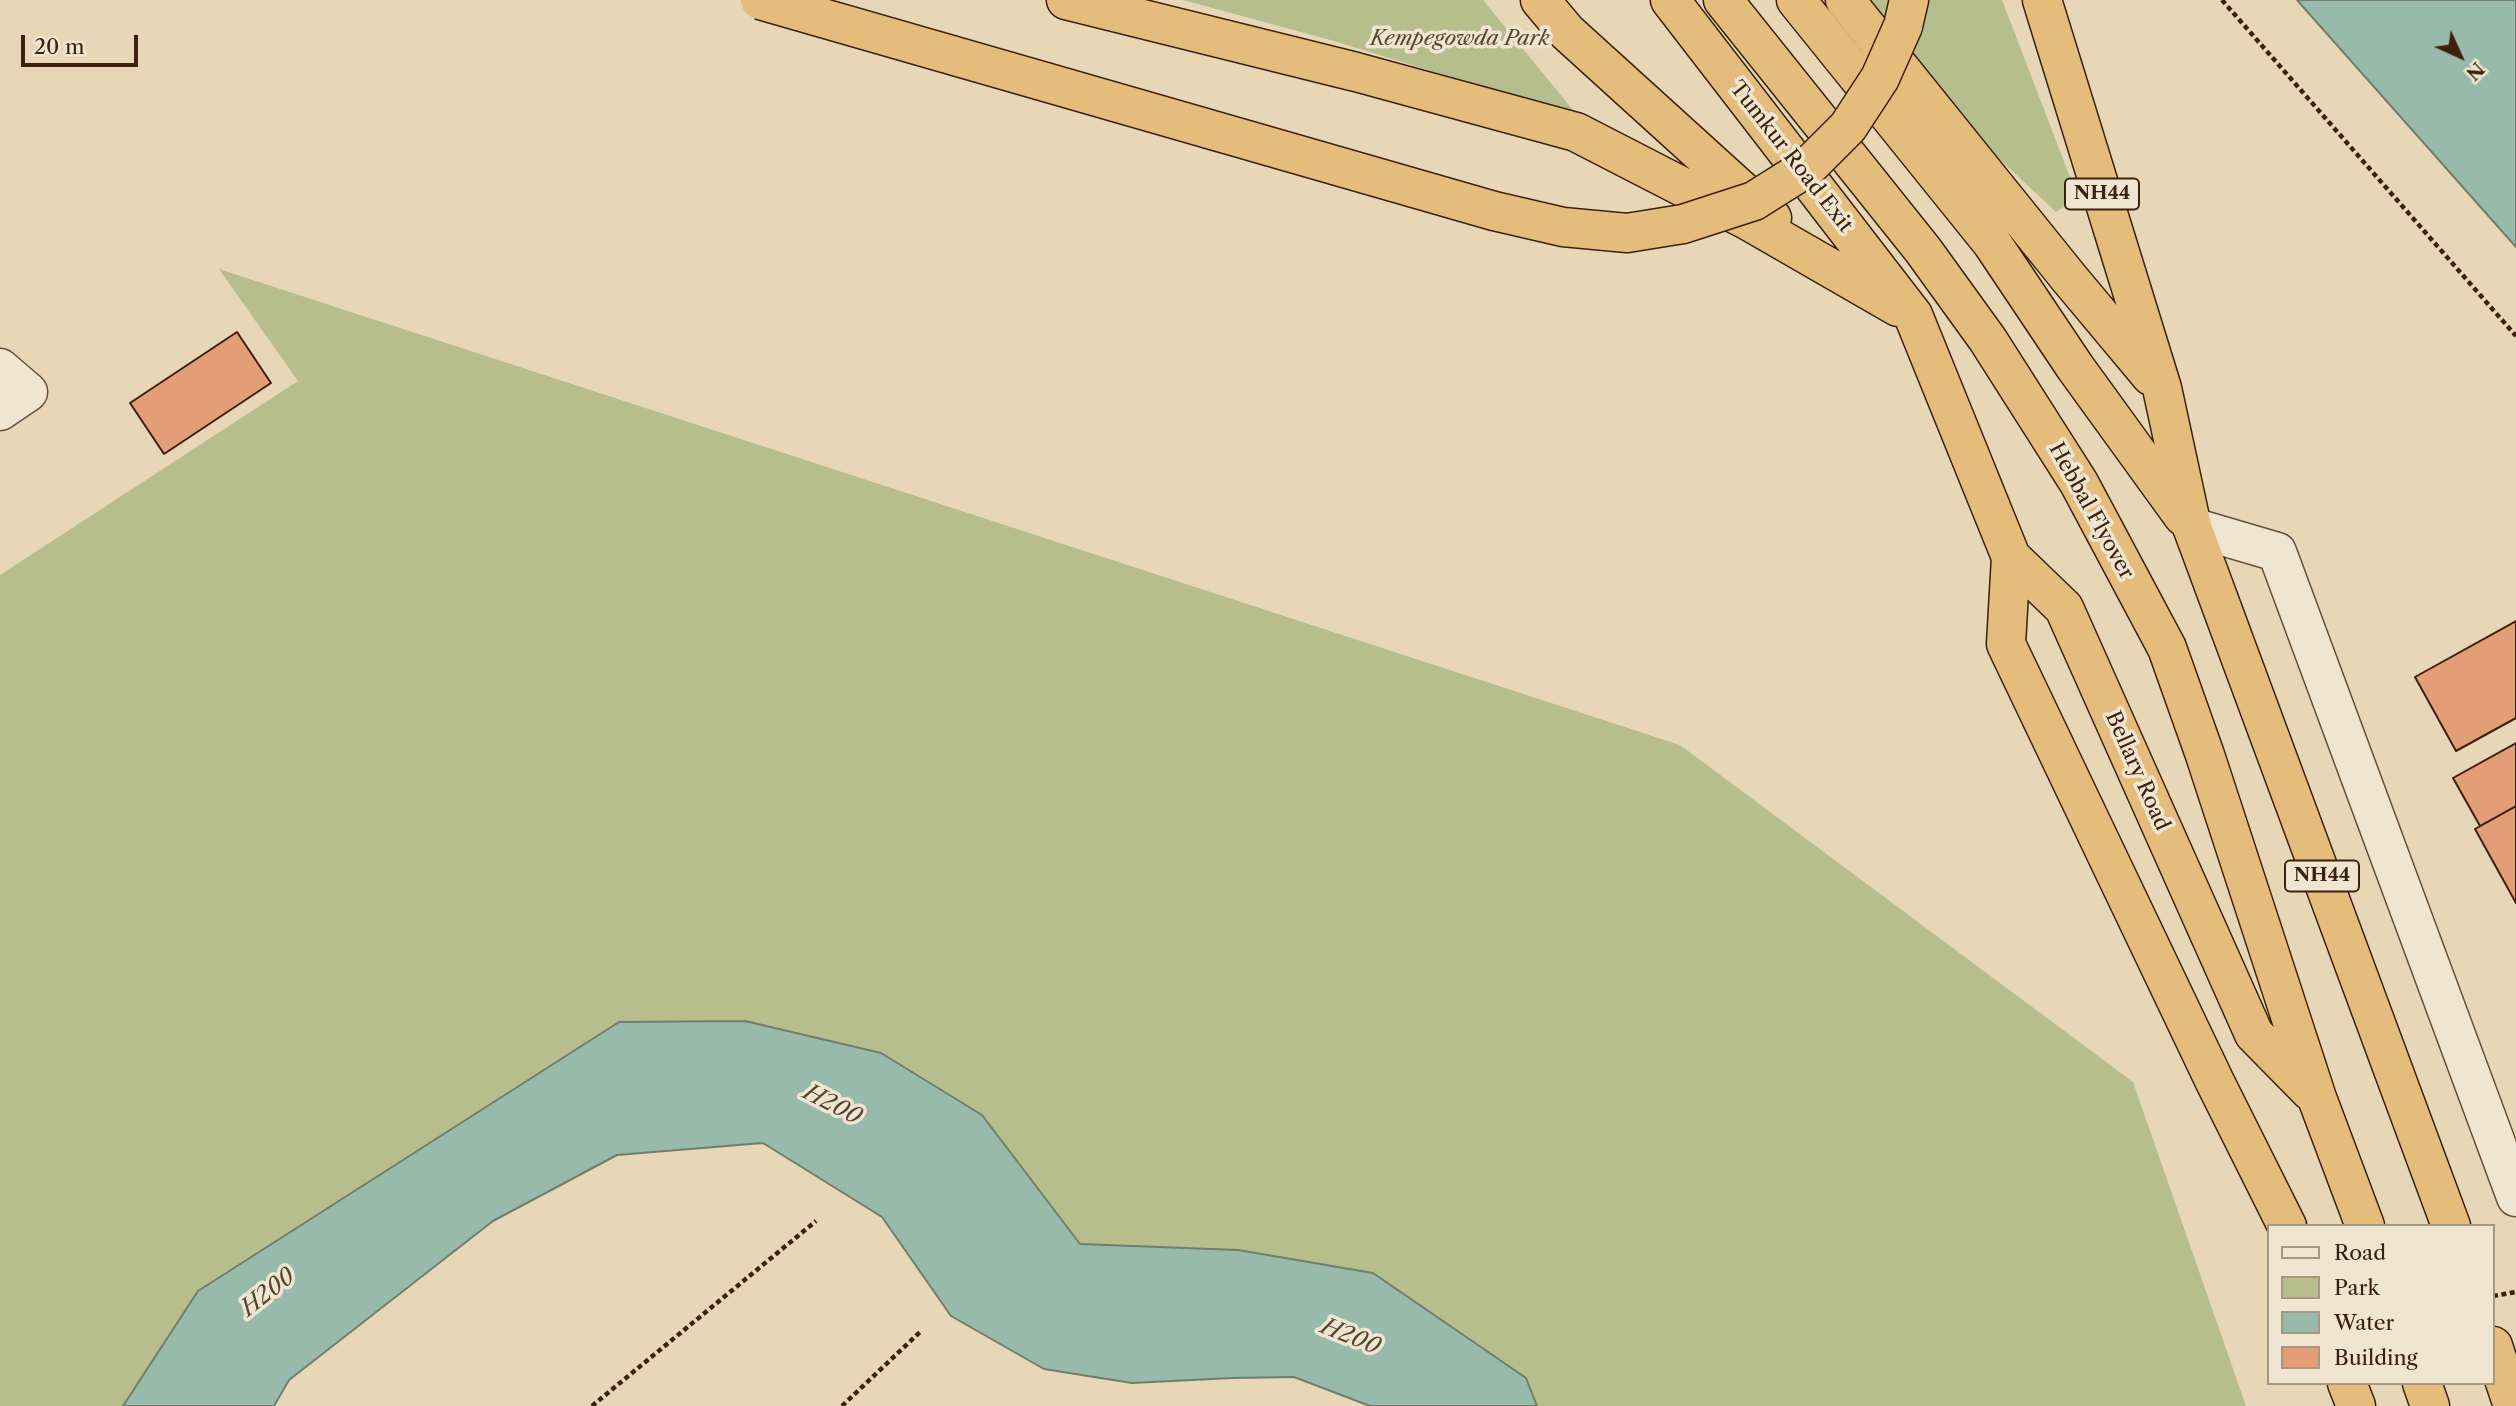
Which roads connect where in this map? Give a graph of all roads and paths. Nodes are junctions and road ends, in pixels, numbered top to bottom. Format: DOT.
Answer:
graph roads {
  1 [pos="760,0"];
  2 [pos="1066,0"];
  3 [pos="1540,0"];
  4 [pos="1670,0"];
  5 [pos="1723,0"];
  6 [pos="1796,0"];
  7 [pos="1845,0"];
  8 [pos="1909,0"];
  9 [pos="2042,0"];
  10 [pos="2222,0"];
  11 [pos="1817,260"];
  12 [pos="1913,315"];
  13 [pos="2516,336"];
  14 [pos="0,368"];
  15 [pos="2162,388"];
  16 [pos="0,411"];
  17 [pos="2192,527"];
  18 [pos="2011,557"];
  19 [pos="2317,1098"];
  20 [pos="2507,1143"];
  21 [pos="2516,1197"];
  22 [pos="816,1221"];
  23 [pos="2286,1224"];
  24 [pos="2364,1224"];
  25 [pos="2450,1224"];
  26 [pos="2516,1292"];
  27 [pos="2495,1296"];
  28 [pos="920,1332"];
  29 [pos="2495,1352"];
  30 [pos="2348,1385"];
  31 [pos="2424,1385"];
  32 [pos="592,1406"];
  33 [pos="842,1406"];
  34 [pos="2356,1406"];
  35 [pos="2430,1406"];
  36 [pos="2513,1406"];
  1 -- 8 [label="highway, bridge"];
  2 -- 11 [label="highway"];
  3 -- 11 [label="highway"];
  4 -- 12 [label="highway, Tumkur Road Exit"];
  5 -- 19 [label="highway, Hebbal Flyover"];
  6 -- 17 [label="highway, NH44"];
  7 -- 15 [label="highway"];
  9 -- 15 [label="highway, NH44"];
  10 -- 13 [label="path"];
  11 -- 12 [label="highway"];
  12 -- 18 [label="highway, Bellary Road"];
  14 -- 16 [label="street"];
  15 -- 17 [label="highway, NH44"];
  17 -- 20 [label="street"];
  17 -- 25 [label="highway, NH44"];
  18 -- 19 [label="highway, Bellary Road"];
  18 -- 23 [label="highway"];
  19 -- 24 [label="highway, Bellary Road"];
  20 -- 21 [label="street"];
  22 -- 32 [label="path"];
  26 -- 27 [label="path"];
  28 -- 33 [label="path"];
  29 -- 36 [label="highway"];
  30 -- 34 [label="highway"];
  31 -- 35 [label="highway"];
}
